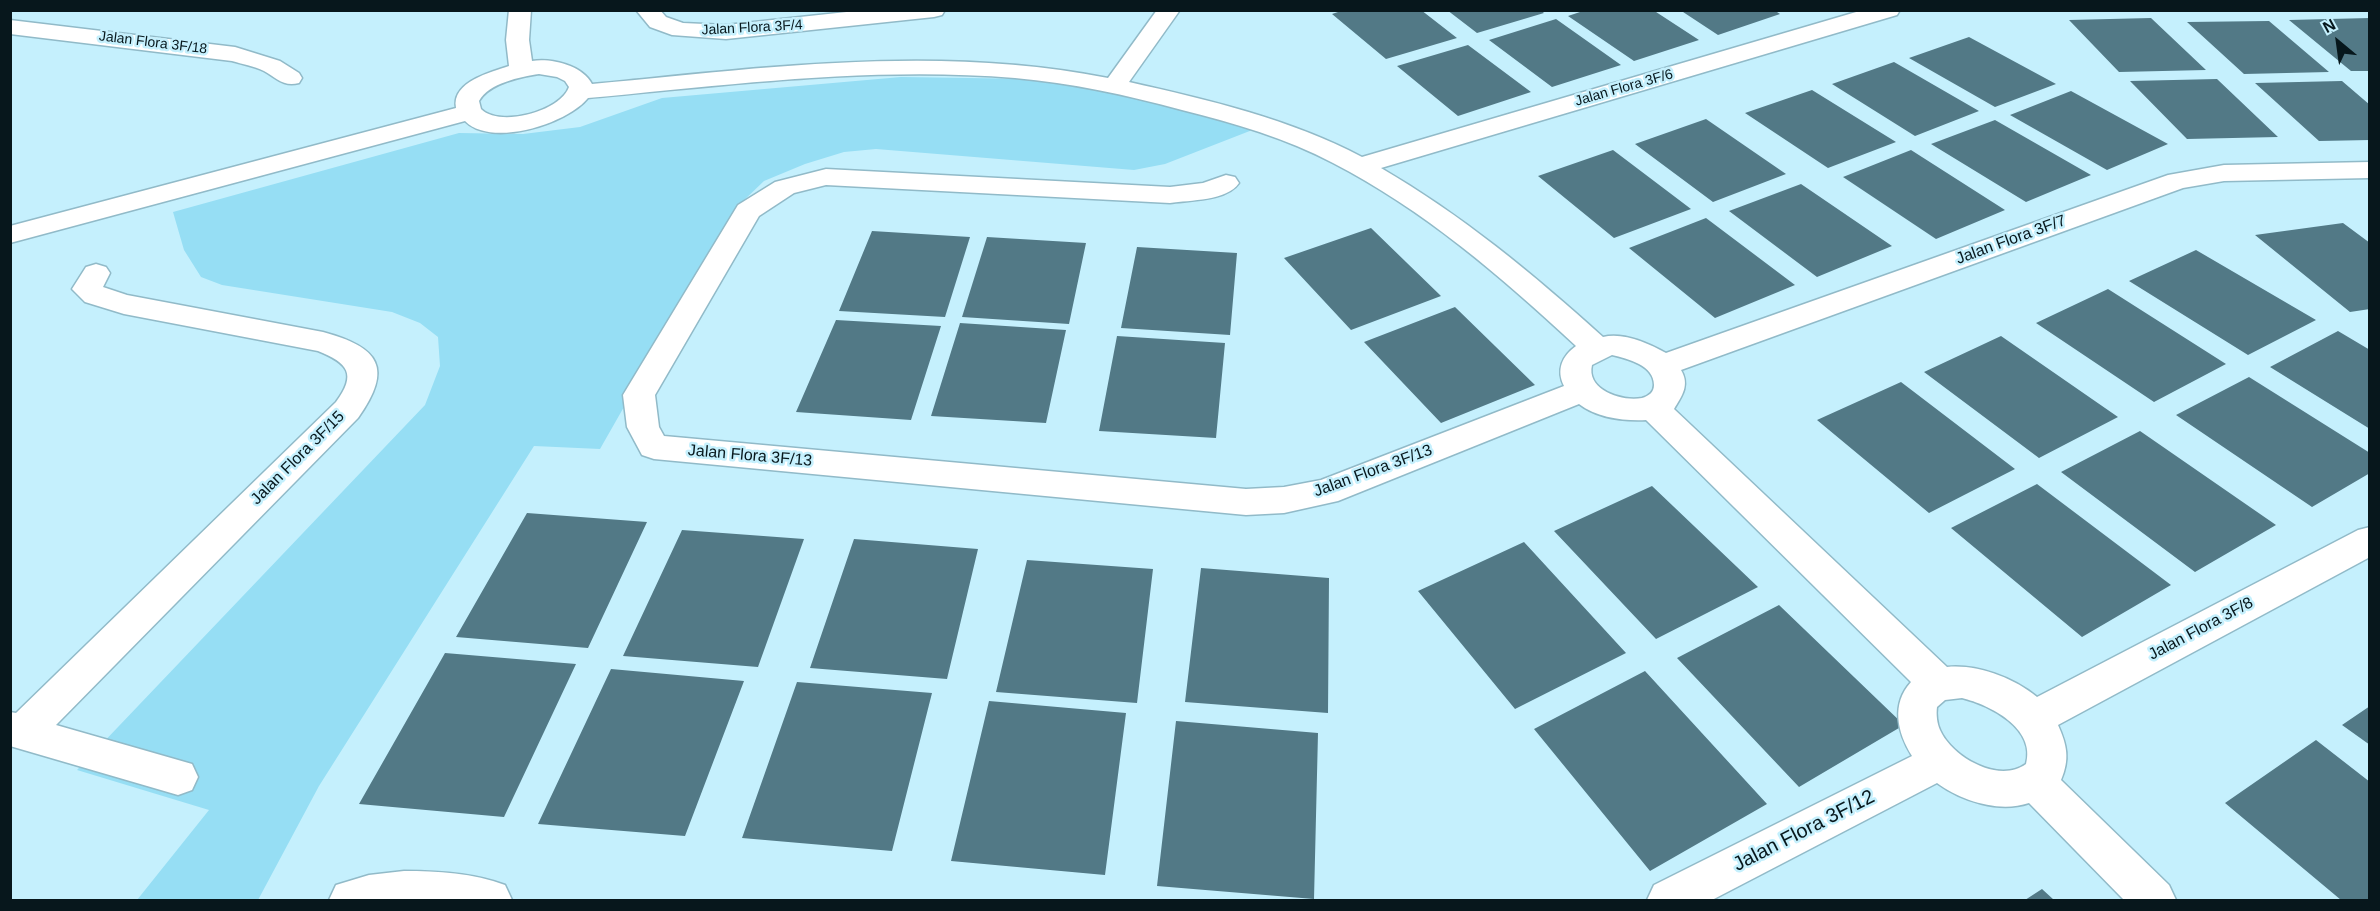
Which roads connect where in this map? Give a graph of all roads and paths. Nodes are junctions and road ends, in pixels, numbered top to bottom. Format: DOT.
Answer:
graph roads {
  1 [pos="520,10"];
  2 [pos="647,10"];
  3 [pos="934,10"];
  4 [pos="1169,10"];
  5 [pos="1889,10"];
  6 [pos="10,27"];
  7 [pos="522,69"];
  8 [pos="290,78"];
  9 [pos="1115,85"];
  10 [pos="579,92"];
  11 [pos="470,112"];
  12 [pos="1360,166"];
  13 [pos="2370,170"];
  14 [pos="1226,183"];
  15 [pos="10,235"];
  16 [pos="96,273"];
  17 [pos="1596,348"];
  18 [pos="1663,365"];
  19 [pos="1584,390"];
  20 [pos="1653,408"];
  21 [pos="2370,540"];
  22 [pos="1940,685"];
  23 [pos="2032,719"];
  24 [pos="17,731"];
  25 [pos="1940,762"];
  26 [pos="178,777"];
  27 [pos="2036,783"];
  28 [pos="351,900"];
  29 [pos="490,900"];
  30 [pos="1669,900"];
  31 [pos="2154,900"];
  1 -- 7 [label="street"];
  2 -- 3 [label="street, Jalan Flora 3F/4"];
  4 -- 9 [label="street"];
  5 -- 12 [label="street, Jalan Flora 3F/6"];
  6 -- 8 [label="street, Jalan Flora 3F/18"];
  7 -- 10 [label="street"];
  7 -- 11 [label="street"];
  9 -- 10 [label="street"];
  9 -- 12 [label="street"];
  10 -- 11 [label="street"];
  11 -- 15 [label="street"];
  12 -- 17 [label="street"];
  13 -- 18 [label="street, Jalan Flora 3F/7"];
  14 -- 19 [label="street, Jalan Flora 3F/13"];
  16 -- 24 [label="street, Jalan Flora 3F/15"];
  17 -- 18 [label="street"];
  17 -- 19 [label="street"];
  18 -- 20 [label="street"];
  19 -- 20 [label="street"];
  20 -- 22 [label="street"];
  21 -- 23 [label="street, Jalan Flora 3F/8"];
  22 -- 23 [label="street"];
  22 -- 25 [label="street"];
  23 -- 27 [label="street"];
  24 -- 26 [label="street"];
  25 -- 27 [label="street"];
  25 -- 30 [label="street, Jalan Flora 3F/12"];
  27 -- 31 [label="street"];
  28 -- 29 [label="street"];
}
